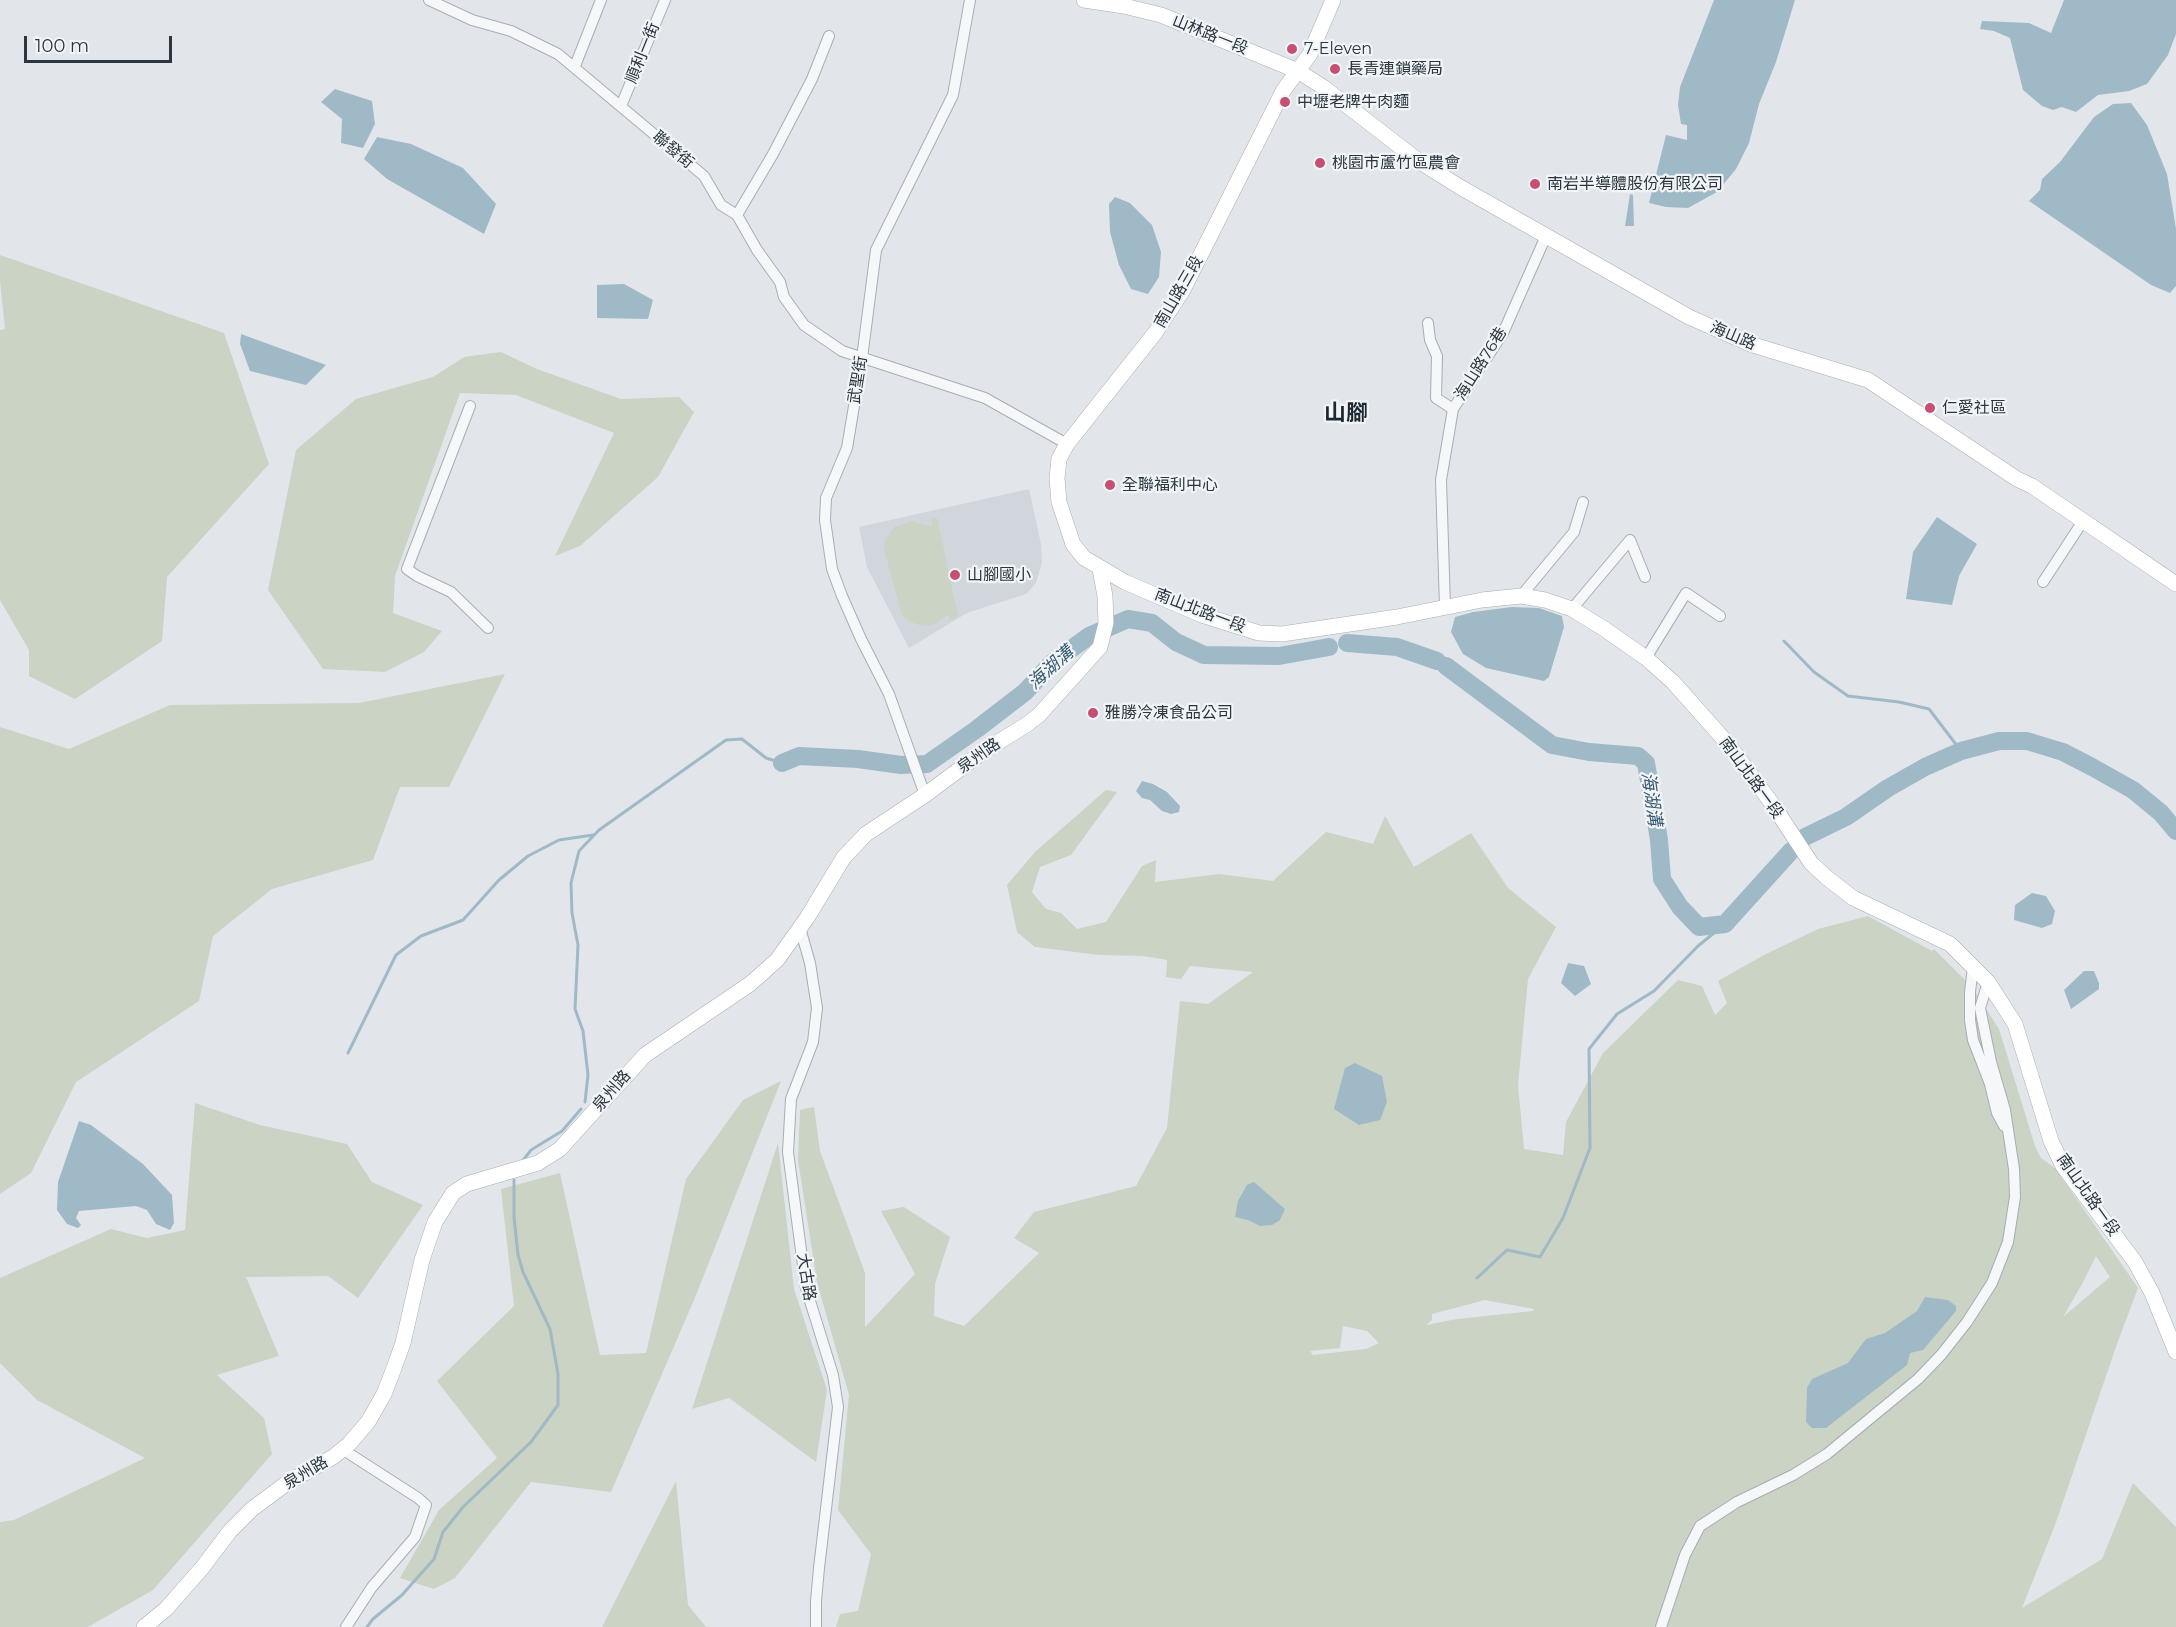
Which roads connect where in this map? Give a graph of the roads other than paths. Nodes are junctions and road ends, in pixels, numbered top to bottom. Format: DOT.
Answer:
graph roads {
  1 [pos="429,0"];
  2 [pos="601,0"];
  3 [pos="665,0"];
  4 [pos="970,0"];
  5 [pos="1084,0"];
  6 [pos="1333,0"];
  7 [pos="1125,3"];
  8 [pos="829,36"];
  9 [pos="575,66"];
  10 [pos="1298,71"];
  11 [pos="621,106"];
  12 [pos="737,215"];
  13 [pos="1546,236"];
  14 [pos="1428,323"];
  15 [pos="862,358"];
  16 [pos="470,406"];
  17 [pos="1453,409"];
  18 [pos="1067,444"];
  19 [pos="1583,502"];
  20 [pos="2083,521"];
  21 [pos="1100,569"];
  22 [pos="1645,577"];
  23 [pos="2043,582"];
  24 [pos="2176,584"];
  25 [pos="1521,596"];
  26 [pos="1445,607"];
  27 [pos="1572,609"];
  28 [pos="1720,616"];
  29 [pos="488,628"];
  30 [pos="1646,658"];
  31 [pos="925,795"];
  32 [pos="800,928"];
  33 [pos="1973,967"];
  34 [pos="1988,982"];
  35 [pos="2008,1134"];
  36 [pos="2176,1352"];
  37 [pos="342,1449"];
  38 [pos="144,1627"];
  39 [pos="346,1627"];
  40 [pos="816,1627"];
  41 [pos="1661,1627"];
  1 -- 9 [label="street, 聯發街"];
  2 -- 9 [label="street"];
  3 -- 11 [label="street, 順利一街"];
  4 -- 15 [label="street, 武聖街"];
  5 -- 7 [label="street, 山林路一段"];
  6 -- 10 [label="street, 南山路三段"];
  7 -- 10 [label="street, 山林路一段"];
  8 -- 12 [label="street"];
  9 -- 11 [label="street, 聯發街"];
  10 -- 13 [label="street, 海山路"];
  10 -- 18 [label="street, 南山路三段"];
  11 -- 12 [label="street, 聯發街"];
  12 -- 15 [label="street, 聯發街"];
  13 -- 17 [label="street, 海山路76巷"];
  13 -- 20 [label="street, 海山路"];
  14 -- 17 [label="street"];
  15 -- 18 [label="street, 聯發街"];
  15 -- 31 [label="street, 武聖街"];
  16 -- 29 [label="street"];
  17 -- 26 [label="street, 海山路76巷"];
  18 -- 21 [label="street, 南山路三段"];
  19 -- 25 [label="street"];
  20 -- 23 [label="street"];
  20 -- 24 [label="street, 海山路"];
  21 -- 26 [label="street, 南山北路一段"];
  21 -- 31 [label="street, 泉州路"];
  22 -- 27 [label="street"];
  25 -- 26 [label="street, 南山北路一段"];
  25 -- 27 [label="street, 南山北路一段"];
  27 -- 30 [label="street, 南山北路一段"];
  28 -- 30 [label="street"];
  30 -- 33 [label="street, 南山北路一段"];
  31 -- 32 [label="street, 泉州路"];
  32 -- 37 [label="street, 泉州路"];
  32 -- 40 [label="street, 大古路"];
  33 -- 34 [label="street, 南山北路一段"];
  33 -- 35 [label="street"];
  34 -- 35 [label="street"];
  34 -- 36 [label="street, 南山北路一段"];
  35 -- 41 [label="street"];
  37 -- 38 [label="street, 泉州路"];
  37 -- 39 [label="street"];
}
